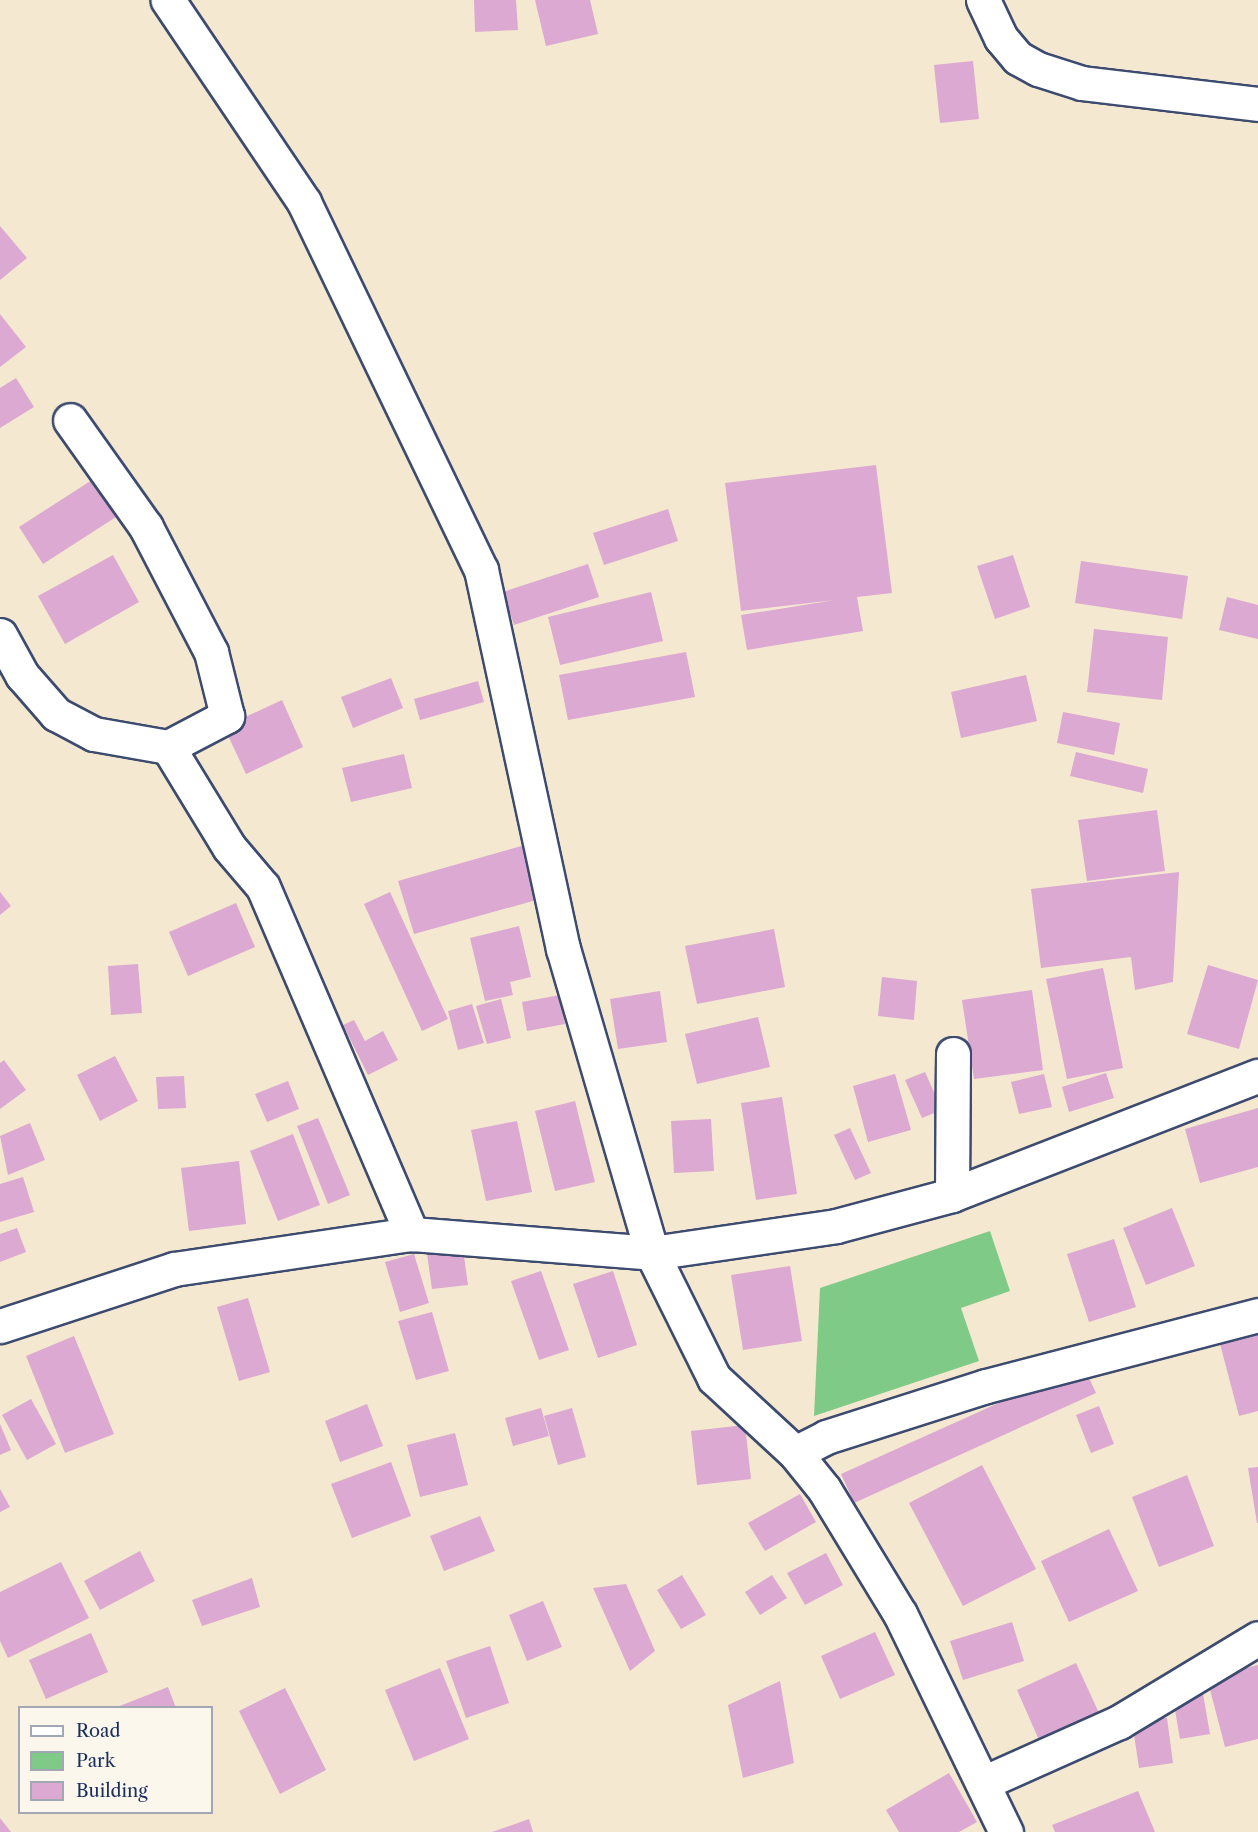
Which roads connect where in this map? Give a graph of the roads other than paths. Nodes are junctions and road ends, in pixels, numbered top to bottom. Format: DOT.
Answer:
graph roads {
  1 [pos="168,0"];
  2 [pos="983,0"];
  3 [pos="1258,104"];
  4 [pos="70,420"];
  5 [pos="0,635"];
  6 [pos="168,747"];
  7 [pos="953,1054"];
  8 [pos="1258,1076"];
  9 [pos="952,1195"];
  10 [pos="412,1234"];
  11 [pos="652,1253"];
  12 [pos="1258,1315"];
  13 [pos="0,1326"];
  14 [pos="795,1453"];
  15 [pos="1258,1638"];
  16 [pos="985,1782"];
  17 [pos="1006,1832"];
  1 -- 11 [label="street"];
  2 -- 3 [label="street"];
  4 -- 6 [label="street"];
  5 -- 6 [label="street"];
  6 -- 10 [label="street"];
  7 -- 9 [label="street"];
  8 -- 9 [label="street"];
  9 -- 11 [label="street"];
  10 -- 11 [label="street"];
  10 -- 13 [label="street"];
  11 -- 14 [label="street"];
  12 -- 14 [label="street"];
  14 -- 16 [label="street"];
  15 -- 16 [label="street"];
  16 -- 17 [label="street"];
}
